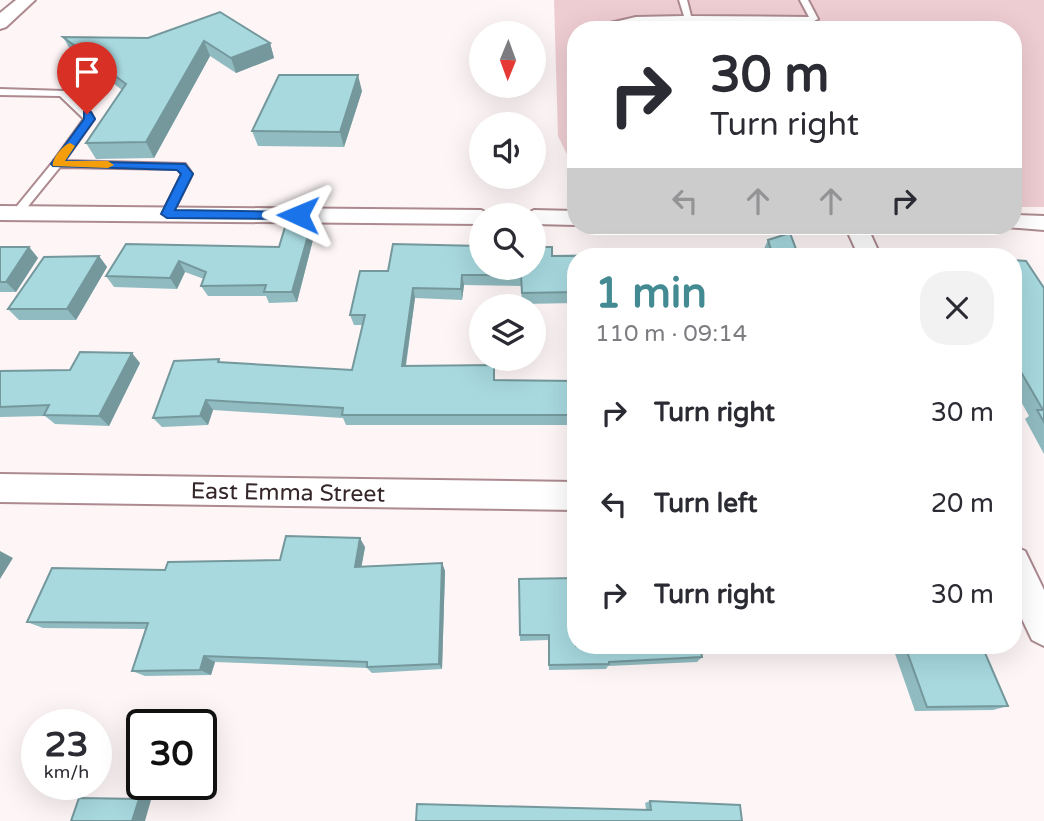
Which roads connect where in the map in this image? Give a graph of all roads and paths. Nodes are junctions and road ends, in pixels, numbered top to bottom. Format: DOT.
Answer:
graph roads {
  1 [pos="26,0"];
  2 [pos="682,0"];
  3 [pos="803,0"];
  4 [pos="688,18"];
  5 [pos="629,21"];
  6 [pos="0,23"];
  7 [pos="0,92"];
  8 [pos="57,164"];
  9 [pos="8,213"];
  10 [pos="167,214"];
  11 [pos="469,217"];
  12 [pos="546,218"];
  13 [pos="567,218"];
  14 [pos="1022,223"];
  15 [pos="1042,225"];
  16 [pos="0,488"];
  17 [pos="567,496"];
  18 [pos="1022,581"];
  19 [pos="1044,628"];
  1 -- 6 [label="street"];
  2 -- 4 [label="lane"];
  3 -- 4 [label="lane"];
  4 -- 5 [label="lane"];
  7 -- 8 [label="lane"];
  8 -- 9 [label="lane"];
  8 -- 10 [label="lane"];
  9 -- 10 [label="street"];
  10 -- 11 [label="street"];
  12 -- 13 [label="street"];
  14 -- 15 [label="street"];
  16 -- 17 [label="street, East Emma Street"];
  18 -- 19 [label="street"];
}
